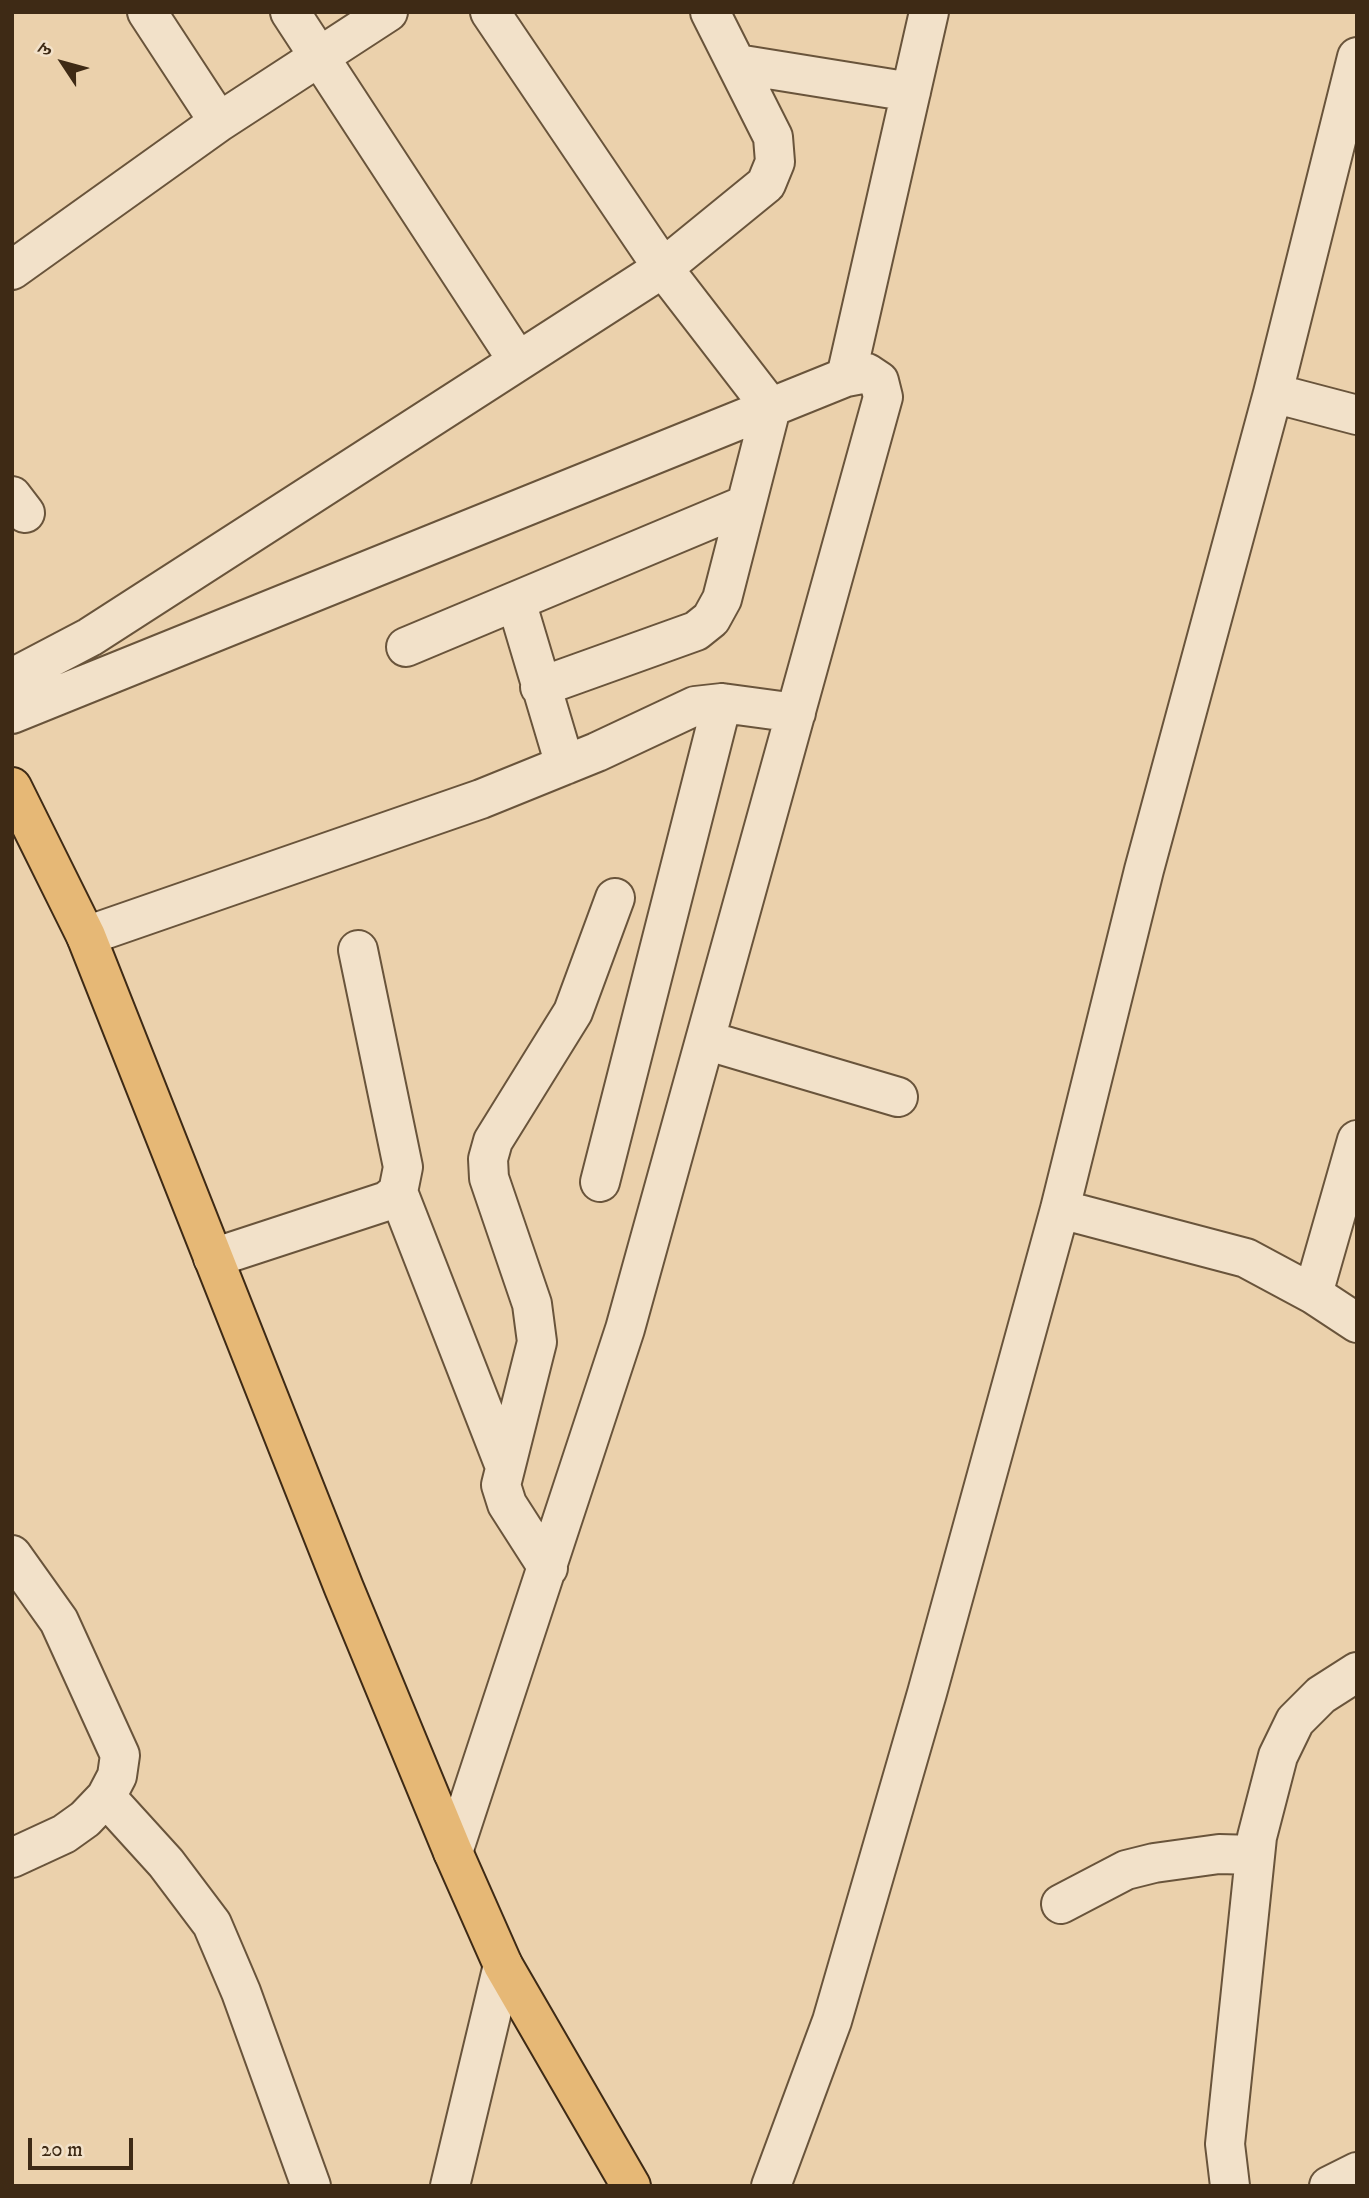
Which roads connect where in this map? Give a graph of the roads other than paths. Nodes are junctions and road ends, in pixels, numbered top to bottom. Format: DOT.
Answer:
graph roads {
  1 [pos="147,12"];
  2 [pos="290,12"];
  3 [pos="388,12"];
  4 [pos="490,12"];
  5 [pos="710,12"];
  6 [pos="929,12"];
  7 [pos="318,58"];
  8 [pos="1356,61"];
  9 [pos="737,64"];
  10 [pos="911,92"];
  11 [pos="219,122"];
  12 [pos="663,268"];
  13 [pos="12,270"];
  14 [pos="517,361"];
  15 [pos="846,377"];
  16 [pos="1273,393"];
  17 [pos="771,408"];
  18 [pos="1357,415"];
  19 [pos="745,505"];
  20 [pos="516,601"];
  21 [pos="406,647"];
  22 [pos="12,678"];
  23 [pos="540,687"];
  24 [pos="722,703"];
  25 [pos="796,713"];
  26 [pos="12,714"];
  27 [pos="565,765"];
  28 [pos="12,787"];
  29 [pos="615,898"];
  30 [pos="86,936"];
  31 [pos="358,950"];
  32 [pos="705,1040"];
  33 [pos="898,1097"];
  34 [pos="1357,1140"];
  35 [pos="600,1182"];
  36 [pos="398,1192"];
  37 [pos="1060,1209"];
  38 [pos="213,1258"];
  39 [pos="1313,1294"];
  40 [pos="1357,1324"];
  41 [pos="504,1464"];
  42 [pos="12,1555"];
  43 [pos="548,1568"];
  44 [pos="1357,1672"];
  45 [pos="106,1797"];
  46 [pos="453,1852"];
  47 [pos="1255,1856"];
  48 [pos="12,1858"];
  49 [pos="1061,1904"];
  50 [pos="503,1965"];
  51 [pos="1357,2172"];
  52 [pos="311,2186"];
  53 [pos="450,2186"];
  54 [pos="631,2186"];
  55 [pos="771,2186"];
  56 [pos="1230,2186"];
  57 [pos="1329,2186"];
  1 -- 11 [label="street"];
  2 -- 7 [label="street"];
  3 -- 7 [label="street"];
  4 -- 12 [label="street"];
  5 -- 9 [label="street"];
  6 -- 10 [label="street"];
  7 -- 11 [label="street"];
  7 -- 14 [label="street"];
  8 -- 16 [label="street"];
  9 -- 10 [label="street"];
  9 -- 12 [label="street"];
  10 -- 15 [label="street"];
  11 -- 13 [label="street"];
  12 -- 14 [label="street"];
  12 -- 17 [label="street"];
  14 -- 22 [label="street"];
  15 -- 17 [label="street"];
  15 -- 25 [label="street"];
  16 -- 18 [label="street"];
  16 -- 37 [label="street"];
  17 -- 19 [label="street"];
  17 -- 26 [label="street"];
  19 -- 20 [label="street"];
  19 -- 23 [label="street"];
  20 -- 21 [label="street"];
  20 -- 23 [label="street"];
  23 -- 27 [label="street"];
  24 -- 25 [label="street"];
  24 -- 27 [label="street"];
  24 -- 35 [label="street"];
  25 -- 32 [label="street"];
  27 -- 30 [label="street"];
  28 -- 30 [label="highway"];
  29 -- 41 [label="street"];
  30 -- 38 [label="highway"];
  31 -- 36 [label="street"];
  32 -- 33 [label="street"];
  32 -- 43 [label="street"];
  34 -- 39 [label="street"];
  36 -- 38 [label="street"];
  36 -- 41 [label="street"];
  37 -- 39 [label="street"];
  37 -- 55 [label="street"];
  38 -- 46 [label="highway"];
  39 -- 40 [label="street"];
  41 -- 43 [label="street"];
  42 -- 45 [label="street"];
  43 -- 46 [label="street"];
  44 -- 47 [label="street"];
  45 -- 48 [label="street"];
  45 -- 52 [label="street"];
  46 -- 50 [label="highway"];
  47 -- 49 [label="street"];
  47 -- 56 [label="street"];
  50 -- 53 [label="street"];
  50 -- 54 [label="highway"];
  51 -- 57 [label="street"];
}
